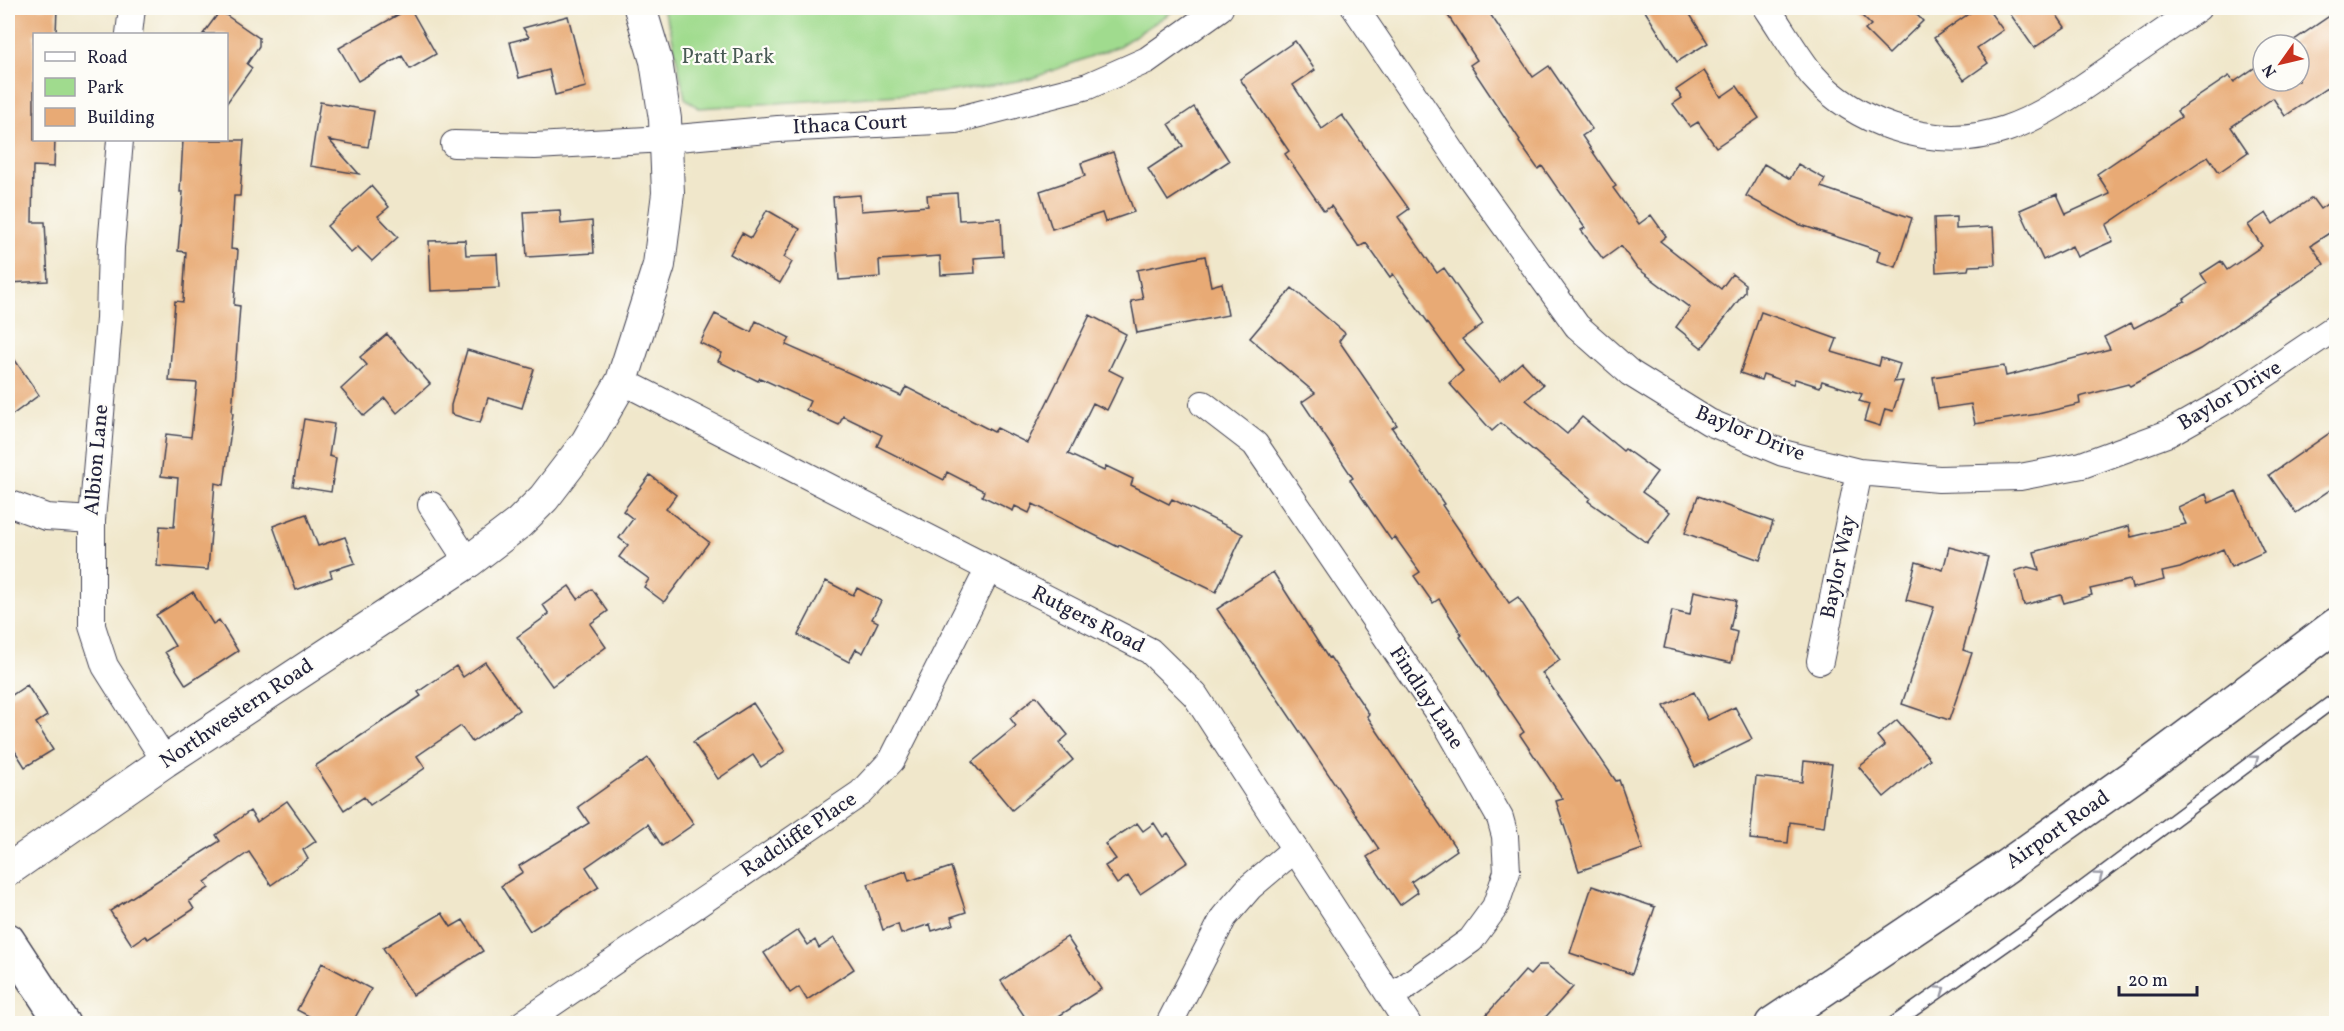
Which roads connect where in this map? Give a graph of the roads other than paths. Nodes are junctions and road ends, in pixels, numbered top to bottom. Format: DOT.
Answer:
graph roads {
  1 [pos="132,8"];
  2 [pos="640,8"];
  3 [pos="1220,8"];
  4 [pos="1355,8"];
  5 [pos="1767,8"];
  6 [pos="2198,8"];
  7 [pos="129,33"];
  8 [pos="666,139"];
  9 [pos="120,141"];
  10 [pos="454,144"];
  11 [pos="2337,327"];
  12 [pos="622,381"];
  13 [pos="1203,404"];
  14 [pos="1859,472"];
  15 [pos="8,503"];
  16 [pos="431,505"];
  17 [pos="92,520"];
  18 [pos="468,562"];
  19 [pos="989,568"];
  20 [pos="2337,625"];
  21 [pos="1820,661"];
  22 [pos="2337,699"];
  23 [pos="165,761"];
  24 [pos="1295,849"];
  25 [pos="8,870"];
  26 [pos="8,940"];
  27 [pos="1391,997"];
  28 [pos="63,1023"];
  29 [pos="522,1023"];
  30 [pos="1169,1023"];
  31 [pos="1408,1023"];
  32 [pos="1772,1023"];
  33 [pos="1893,1023"];
  1 -- 7 [label="street"];
  2 -- 8 [label="street, Northwestern Road"];
  3 -- 8 [label="street, Ithaca Court"];
  4 -- 14 [label="street, Baylor Drive"];
  5 -- 6 [label="street"];
  8 -- 10 [label="street, Ithaca Court"];
  8 -- 12 [label="street, Northwestern Road"];
  9 -- 17 [label="street, Albion Lane"];
  11 -- 14 [label="street, Baylor Drive"];
  12 -- 18 [label="street, Northwestern Road"];
  12 -- 19 [label="street, Rutgers Road"];
  13 -- 27 [label="street, Findlay Lane"];
  14 -- 21 [label="street, Baylor Way"];
  15 -- 17 [label="street"];
  16 -- 18 [label="street"];
  17 -- 23 [label="street, Albion Lane"];
  18 -- 23 [label="street, Northwestern Road"];
  19 -- 24 [label="street, Rutgers Road"];
  19 -- 29 [label="street, Radcliffe Place"];
  20 -- 32 [label="main road, Airport Road"];
  33 -- 22 [label="lane, one-way"];
  23 -- 25 [label="street, Northwestern Road"];
  24 -- 27 [label="street, Rutgers Road"];
  24 -- 30 [label="street"];
  26 -- 28 [label="main road"];
  27 -- 31 [label="street, Rutgers Road"];
}
